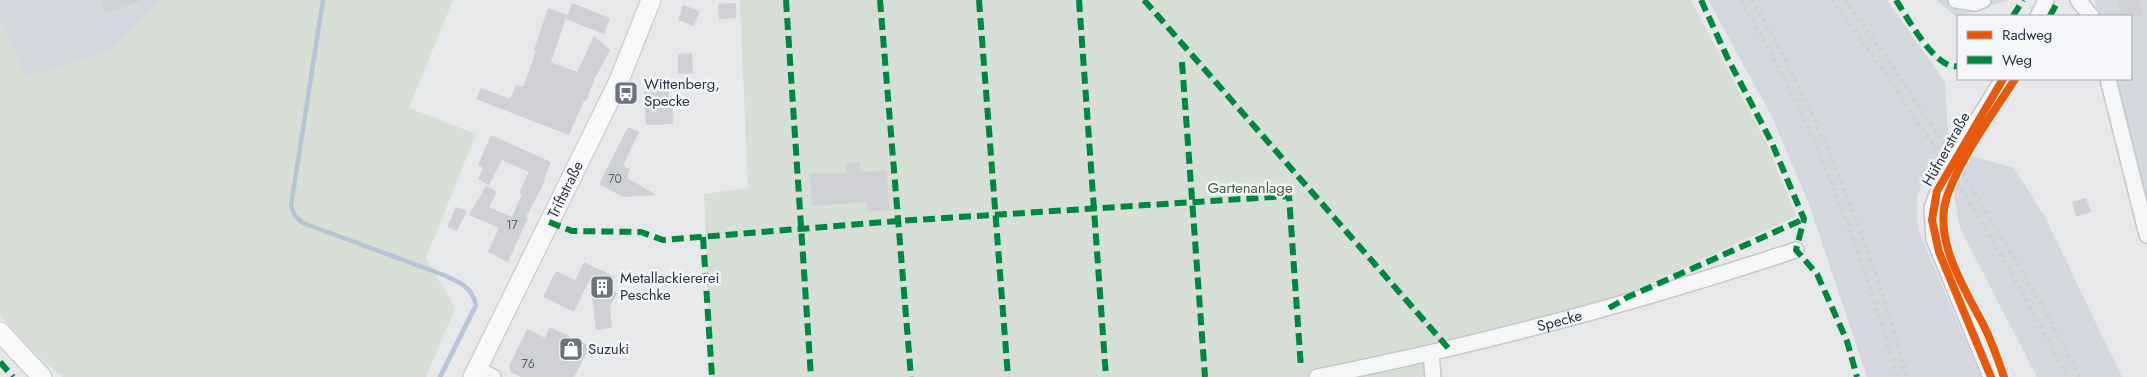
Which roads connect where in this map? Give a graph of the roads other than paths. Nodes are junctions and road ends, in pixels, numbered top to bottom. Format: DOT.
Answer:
graph roads {
  1 [pos="651,0"];
  2 [pos="1956,0"];
  3 [pos="1983,0"];
  4 [pos="2046,0"];
  5 [pos="2078,0"];
  6 [pos="2038,15"];
  7 [pos="2090,15"];
  8 [pos="2002,80"];
  9 [pos="2108,80"];
  10 [pos="2147,235"];
  11 [pos="1796,250"];
  12 [pos="0,332"];
  13 [pos="1431,353"];
  14 [pos="481,374"];
  15 [pos="42,377"];
  16 [pos="1317,377"];
  17 [pos="1434,377"];
  18 [pos="1990,377"];
  1 -- 14 [label="main road, Triftstraße"];
  2 -- 3 [label="street"];
  4 -- 6 [label="street"];
  5 -- 7 [label="street"];
  8 -- 18 [label="street, Hüfnerstraße, bridge"];
  9 -- 10 [label="street"];
  11 -- 13 [label="street, Specke"];
  12 -- 15 [label="main road"];
  13 -- 16 [label="street, Specke"];
  13 -- 17 [label="street"];
}
